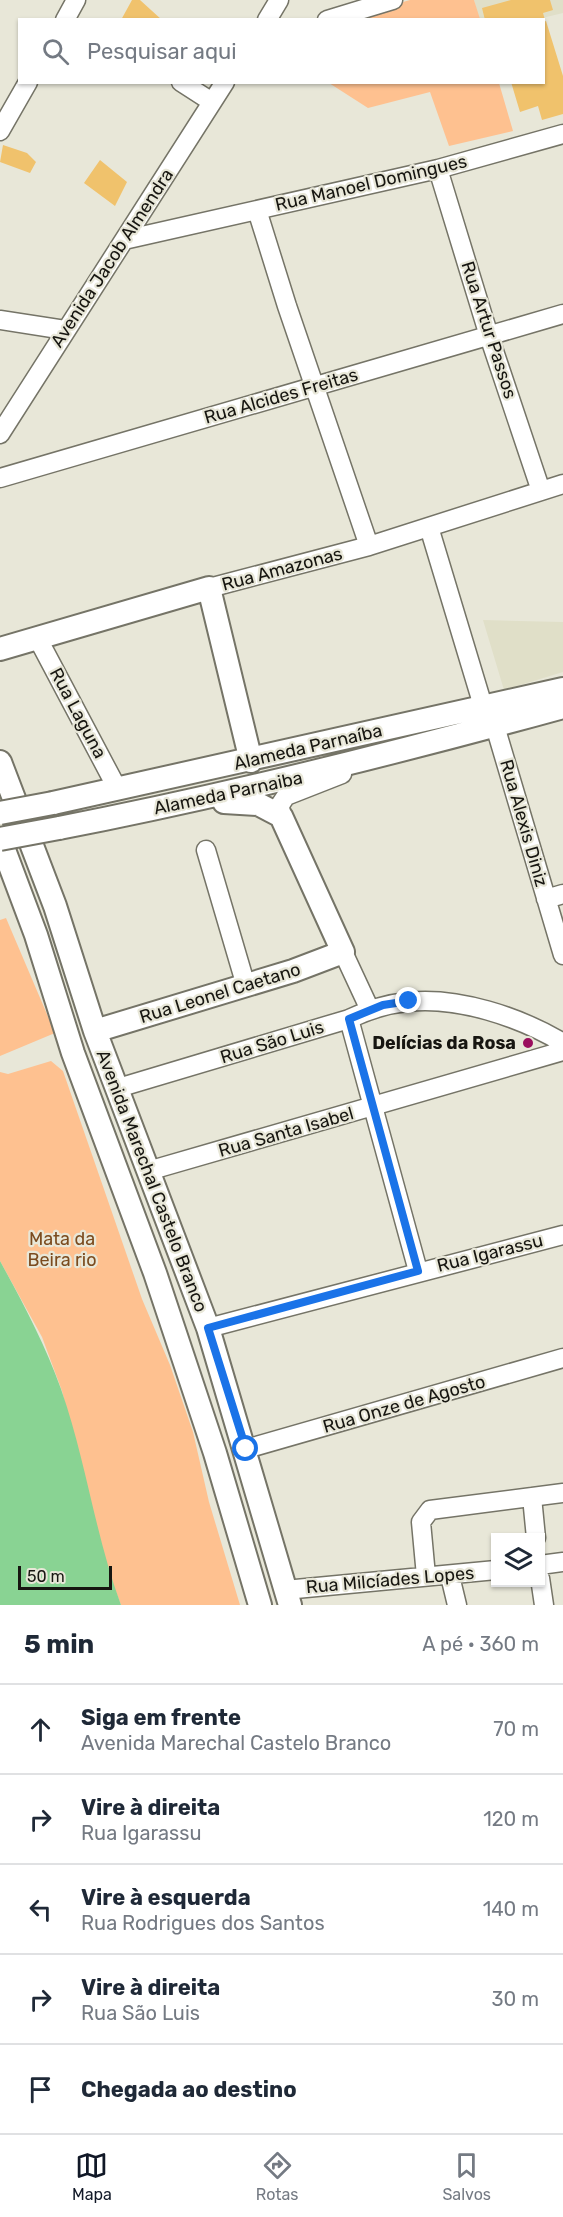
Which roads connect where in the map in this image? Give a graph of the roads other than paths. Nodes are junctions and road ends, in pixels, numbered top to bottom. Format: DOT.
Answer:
graph roads {
  1 [pos="279,0"];
  2 [pos="393,0"];
  3 [pos="274,18"];
  4 [pos="334,18"];
  5 [pos="27,84"];
  6 [pos="184,84"];
  7 [pos="224,84"];
  8 [pos="212,102"];
  9 [pos="0,131"];
  10 [pos="563,134"];
  11 [pos="438,169"];
  12 [pos="257,210"];
  13 [pos="143,211"];
  14 [pos="179,228"];
  15 [pos="124,240"];
  16 [pos="563,314"];
  17 [pos="0,320"];
  18 [pos="64,330"];
  19 [pos="489,336"];
  20 [pos="316,386"];
  21 [pos="0,434"];
  22 [pos="0,478"];
  23 [pos="563,484"];
  24 [pos="541,491"];
  25 [pos="429,526"];
  26 [pos="369,546"];
  27 [pos="209,588"];
  28 [pos="37,637"];
  29 [pos="0,649"];
  30 [pos="563,689"];
  31 [pos="483,706"];
  32 [pos="563,707"];
  33 [pos="495,726"];
  34 [pos="395,754"];
  35 [pos="251,761"];
  36 [pos="0,762"];
  37 [pos="118,790"];
  38 [pos="198,801"];
  39 [pos="0,813"];
  40 [pos="281,816"];
  41 [pos="0,839"];
  42 [pos="206,850"];
  43 [pos="46,884"];
  44 [pos="20,893"];
  45 [pos="554,896"];
  46 [pos="343,952"];
  47 [pos="563,955"];
  48 [pos="246,986"];
  49 [pos="370,1010"];
  50 [pos="349,1019"];
  51 [pos="95,1031"];
  52 [pos="563,1043"];
  53 [pos="563,1051"];
  54 [pos="118,1088"];
  55 [pos="374,1107"];
  56 [pos="148,1171"];
  57 [pos="563,1235"];
  58 [pos="182,1266"];
  59 [pos="418,1271"];
  60 [pos="155,1273"];
  61 [pos="208,1328"];
  62 [pos="563,1358"];
  63 [pos="246,1449"];
  64 [pos="563,1493"];
  65 [pos="532,1497"];
  66 [pos="536,1533"];
  67 [pos="275,1555"];
  68 [pos="248,1563"];
  69 [pos="563,1563"];
  70 [pos="545,1565"];
  71 [pos="491,1571"];
  72 [pos="426,1576"];
  73 [pos="450,1576"];
  74 [pos="541,1587"];
  75 [pos="288,1597"];
  76 [pos="260,1605"];
  77 [pos="457,1605"];
  78 [pos="544,1605"];
  1 -- 3 [label="street"];
  2 -- 4 [label="street"];
  5 -- 9 [label="street"];
  6 -- 8 [label="street"];
  7 -- 8 [label="street, Avenida Jacob Almendra"];
  8 -- 13 [label="street, Avenida Jacob Almendra"];
  10 -- 11 [label="street, Rua Manoel Domingues"];
  11 -- 12 [label="street, Rua Manoel Domingues"];
  11 -- 19 [label="street, Rua Artur Passos"];
  12 -- 14 [label="street, Rua Manoel Domingues"];
  12 -- 20 [label="street"];
  13 -- 14 [label="street"];
  13 -- 15 [label="street, Avenida Jacob Almendra"];
  14 -- 15 [label="street, Rua Manoel Domingues"];
  15 -- 18 [label="street, Avenida Jacob Almendra"];
  16 -- 19 [label="street, Rua Alcides Freitas"];
  17 -- 18 [label="street"];
  18 -- 21 [label="street, Avenida Jacob Almendra"];
  19 -- 20 [label="street, Rua Alcides Freitas"];
  19 -- 24 [label="street, Rua Artur Passos"];
  20 -- 22 [label="street, Rua Alcides Freitas"];
  20 -- 26 [label="street"];
  23 -- 24 [label="street, Rua Amazonas"];
  24 -- 25 [label="street, Rua Amazonas"];
  25 -- 26 [label="street, Rua Amazonas"];
  25 -- 31 [label="street"];
  26 -- 27 [label="street, Rua Amazonas"];
  27 -- 28 [label="main road, Rua Amazonas"];
  27 -- 35 [label="main road"];
  28 -- 29 [label="main road, Rua Amazonas"];
  28 -- 37 [label="street, Rua Laguna"];
  30 -- 31 [label="main road, Alameda Parnaíba"];
  31 -- 35 [label="main road, Alameda Parnaíba"];
  32 -- 33 [label="main road, Alameda Parnaiba"];
  33 -- 34 [label="main road, Alameda Parnaiba"];
  33 -- 45 [label="street, Rua Alexis Diniz"];
  34 -- 38 [label="main road, Alameda Parnaiba"];
  34 -- 40 [label="street, Alameda Parnaiba"];
  35 -- 37 [label="main road, Alameda Parnaíba"];
  36 -- 43 [label="main road, Avenida Marechal Castelo Branco"];
  37 -- 39 [label="main road, Alameda Parnaíba, bridge"];
  38 -- 40 [label="main road"];
  38 -- 41 [label="main road, Alameda Parnaiba, bridge"];
  40 -- 46 [label="main road"];
  41 -- 44 [label="main road, Avenida Marechal Castelo Branco"];
  42 -- 48 [label="street"];
  43 -- 44 [label="main road"];
  43 -- 51 [label="main road, Avenida Marechal Castelo Branco"];
  44 -- 60 [label="main road, Avenida Marechal Castelo Branco"];
  45 -- 47 [label="street, Rua Alexis Diniz"];
  46 -- 48 [label="main road, Rua Leonel Caetano"];
  46 -- 49 [label="street"];
  48 -- 51 [label="main road, Rua Leonel Caetano"];
  49 -- 50 [label="street, Rua São Luis"];
  49 -- 52 [label="street, Rua São Luis"];
  50 -- 54 [label="street, Rua São Luis"];
  50 -- 55 [label="street"];
  51 -- 54 [label="main road, Avenida Marechal Castelo Branco"];
  53 -- 55 [label="street, Rua Santa Isabel"];
  54 -- 56 [label="main road, Avenida Marechal Castelo Branco"];
  55 -- 56 [label="street, Rua Santa Isabel"];
  55 -- 59 [label="street"];
  56 -- 58 [label="main road, Avenida Marechal Castelo Branco"];
  57 -- 59 [label="street, Rua Igarassu"];
  58 -- 60 [label="main road"];
  58 -- 61 [label="main road, Avenida Marechal Castelo Branco"];
  59 -- 61 [label="street, Rua Igarassu"];
  60 -- 68 [label="main road, Avenida Marechal Castelo Branco"];
  61 -- 63 [label="main road, Avenida Marechal Castelo Branco"];
  62 -- 63 [label="street, Rua Onze de Agosto"];
  63 -- 67 [label="main road, Avenida Marechal Castelo Branco"];
  64 -- 65 [label="street"];
  65 -- 66 [label="street"];
  65 -- 72 [label="street"];
  67 -- 68 [label="main road"];
  67 -- 75 [label="main road, Avenida Marechal Castelo Branco"];
  68 -- 76 [label="main road, Avenida Marechal Castelo Branco"];
  69 -- 70 [label="street"];
  71 -- 73 [label="street, Rua Milcíades Lopes"];
  72 -- 73 [label="street, Rua Milcíades Lopes"];
  72 -- 75 [label="street, Rua Milcíades Lopes"];
  73 -- 77 [label="street"];
  74 -- 78 [label="street"];
}
